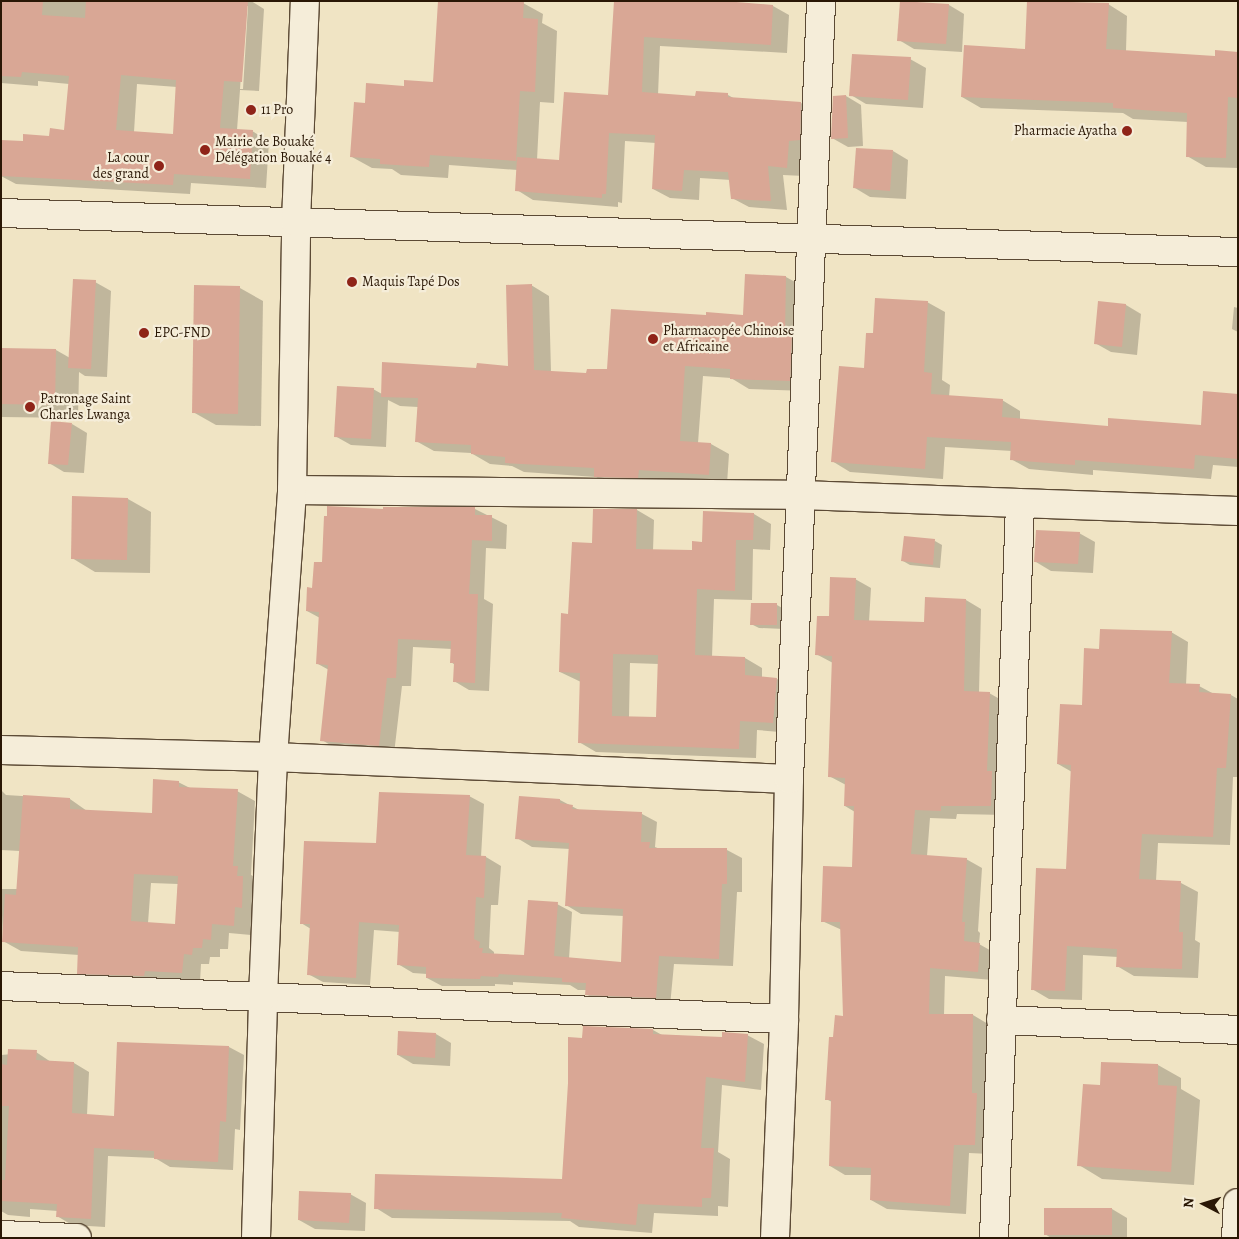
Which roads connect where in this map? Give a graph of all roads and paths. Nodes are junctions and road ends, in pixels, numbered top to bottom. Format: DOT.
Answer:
graph roads {
  1 [pos="305,1"];
  2 [pos="821,1"];
  3 [pos="1,213"];
  4 [pos="296,222"];
  5 [pos="812,238"];
  6 [pos="1238,252"];
  7 [pos="292,490"];
  8 [pos="801,495"];
  9 [pos="1020,503"];
  10 [pos="1238,511"];
  11 [pos="1,750"];
  12 [pos="274,757"];
  13 [pos="789,778"];
  14 [pos="1,986"];
  15 [pos="263,996"];
  16 [pos="784,1018"];
  17 [pos="1001,1020"];
  18 [pos="1238,1030"];
  19 [pos="1238,1203"];
  20 [pos="1,1235"];
  21 [pos="77,1238"];
  22 [pos="256,1238"];
  23 [pos="775,1238"];
  24 [pos="994,1238"];
  25 [pos="1236,1238"];
  1 -- 4 [label="street"];
  2 -- 5 [label="street"];
  3 -- 4 [label="street"];
  4 -- 5 [label="street"];
  4 -- 7 [label="street"];
  5 -- 6 [label="street"];
  5 -- 8 [label="street"];
  7 -- 8 [label="street"];
  7 -- 12 [label="street"];
  8 -- 9 [label="street"];
  8 -- 13 [label="street"];
  9 -- 10 [label="street"];
  9 -- 17 [label="street"];
  11 -- 12 [label="street"];
  12 -- 13 [label="street"];
  12 -- 15 [label="street"];
  13 -- 16 [label="street"];
  14 -- 15 [label="street"];
  15 -- 16 [label="street"];
  15 -- 22 [label="street"];
  16 -- 23 [label="street"];
  17 -- 18 [label="street"];
  17 -- 24 [label="street"];
  19 -- 25 [label="street"];
  20 -- 21 [label="street"];
}
